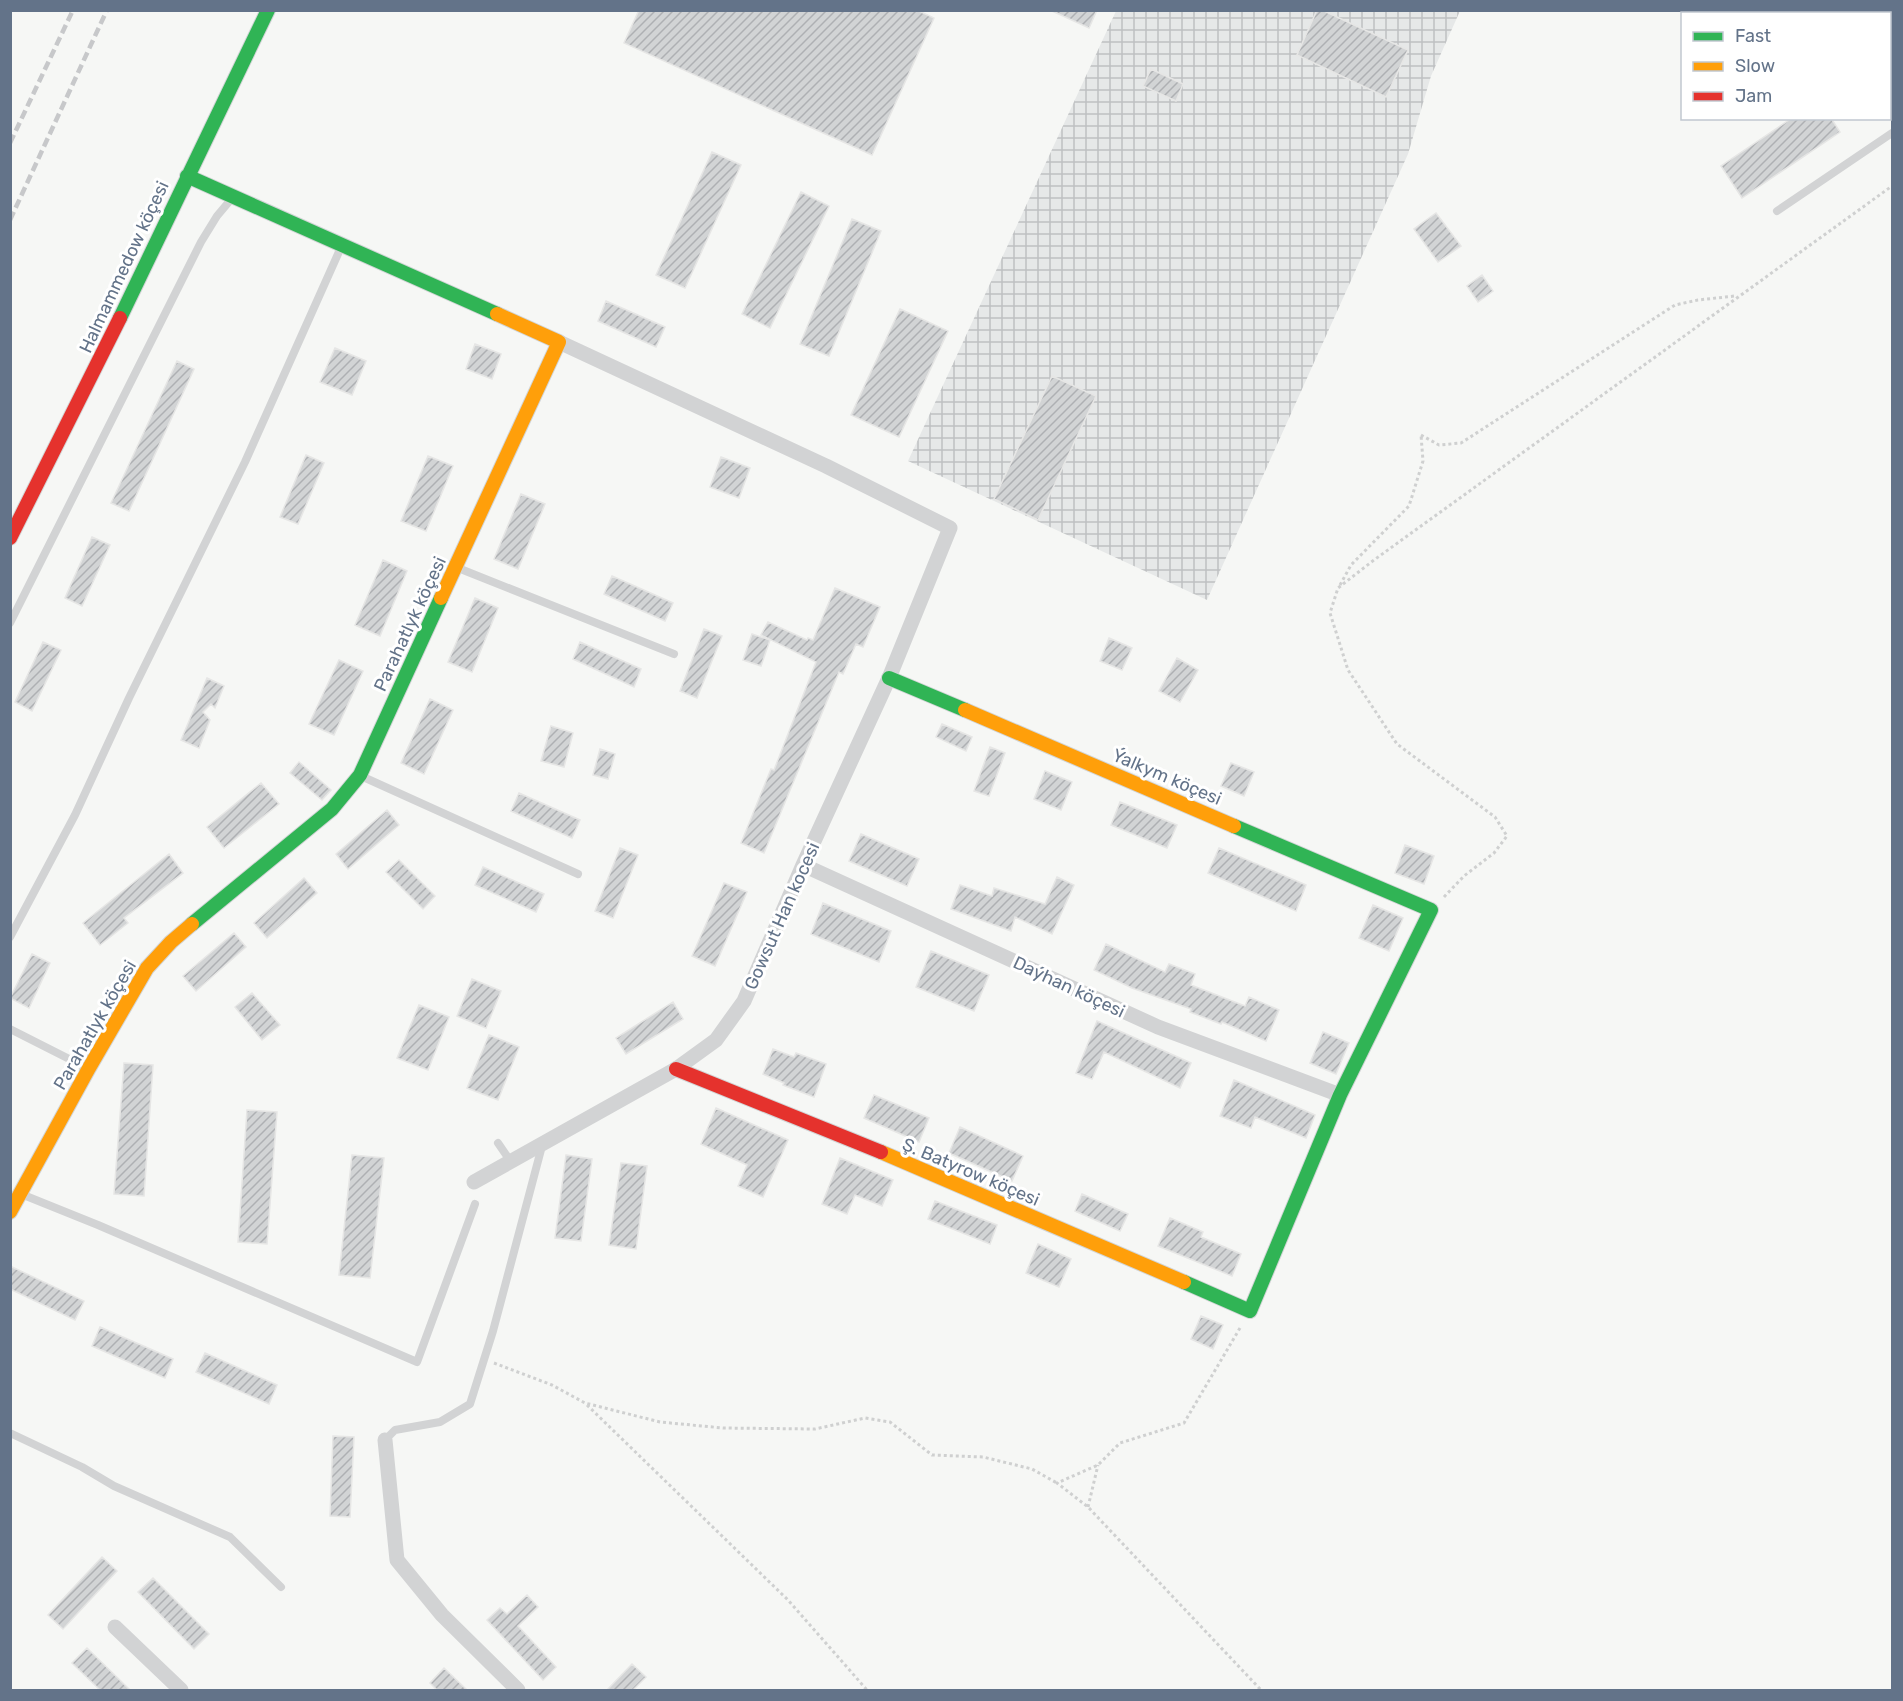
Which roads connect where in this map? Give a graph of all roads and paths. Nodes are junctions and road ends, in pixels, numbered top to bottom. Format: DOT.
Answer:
graph roads {
  1 [pos="268,10"];
  2 [pos="1893,133"];
  3 [pos="187,176"];
  4 [pos="1893,186"];
  5 [pos="234,196"];
  6 [pos="1777,211"];
  7 [pos="342,244"];
  8 [pos="1737,296"];
  9 [pos="559,342"];
  10 [pos="10,538"];
  11 [pos="456,567"];
  12 [pos="1338,588"];
  13 [pos="10,623"];
  14 [pos="674,654"];
  15 [pos="889,678"];
  16 [pos="360,775"];
  17 [pos="803,865"];
  18 [pos="578,874"];
  19 [pos="1431,910"];
  20 [pos="10,936"];
  21 [pos="10,1029"];
  22 [pos="89,1068"];
  23 [pos="676,1069"];
  24 [pos="1340,1095"];
  25 [pos="498,1143"];
  26 [pos="543,1144"];
  27 [pos="511,1162"];
  28 [pos="474,1182"];
  29 [pos="15,1192"];
  30 [pos="475,1204"];
  31 [pos="10,1212"];
  32 [pos="1250,1311"];
  33 [pos="484,1359"];
  34 [pos="585,1403"];
  35 [pos="10,1433"];
  36 [pos="385,1440"];
  37 [pos="1098,1465"];
  38 [pos="1057,1483"];
  39 [pos="1088,1507"];
  40 [pos="281,1587"];
  41 [pos="116,1627"];
  42 [pos="181,1690"];
  43 [pos="518,1690"];
  44 [pos="867,1690"];
  45 [pos="1261,1690"];
  1 -- 3 [label="street, Halmammedow köçesi"];
  2 -- 6 [label="lane"];
  3 -- 5 [label="street"];
  3 -- 10 [label="street, Halmammedow köçesi"];
  4 -- 8 [label="path"];
  5 -- 7 [label="street"];
  5 -- 13 [label="lane"];
  7 -- 9 [label="street"];
  7 -- 20 [label="lane"];
  8 -- 12 [label="path"];
  8 -- 12 [label="path"];
  9 -- 11 [label="street, Parahatlyk köçesi"];
  9 -- 15 [label="street, Gowsut Han kocesi"];
  11 -- 14 [label="lane"];
  11 -- 16 [label="street, Parahatlyk köçesi"];
  12 -- 19 [label="path"];
  15 -- 17 [label="street, Gowsut Han kocesi"];
  15 -- 19 [label="street, Ýalkym köçesi"];
  16 -- 18 [label="lane"];
  16 -- 22 [label="street, Parahatlyk köçesi"];
  17 -- 23 [label="street, Gowsut Han kocesi"];
  17 -- 24 [label="street, Daýhan köçesi"];
  19 -- 24 [label="street"];
  21 -- 22 [label="lane"];
  22 -- 29 [label="street, Parahatlyk köçesi"];
  23 -- 26 [label="street, Gowsut Han kocesi"];
  23 -- 32 [label="street, Ş. Batyrow köçesi"];
  24 -- 32 [label="street"];
  25 -- 27 [label="lane"];
  26 -- 27 [label="street, Gowsut Han kocesi"];
  26 -- 33 [label="lane"];
  27 -- 28 [label="street, Gowsut Han kocesi"];
  29 -- 30 [label="lane"];
  29 -- 31 [label="street, Parahatlyk köçesi"];
  32 -- 37 [label="path"];
  33 -- 34 [label="path"];
  33 -- 36 [label="lane"];
  34 -- 38 [label="path"];
  34 -- 44 [label="path"];
  35 -- 40 [label="lane"];
  36 -- 43 [label="street"];
  37 -- 38 [label="path"];
  37 -- 39 [label="path"];
  38 -- 39 [label="path"];
  39 -- 45 [label="path"];
  41 -- 42 [label="street"];
}
